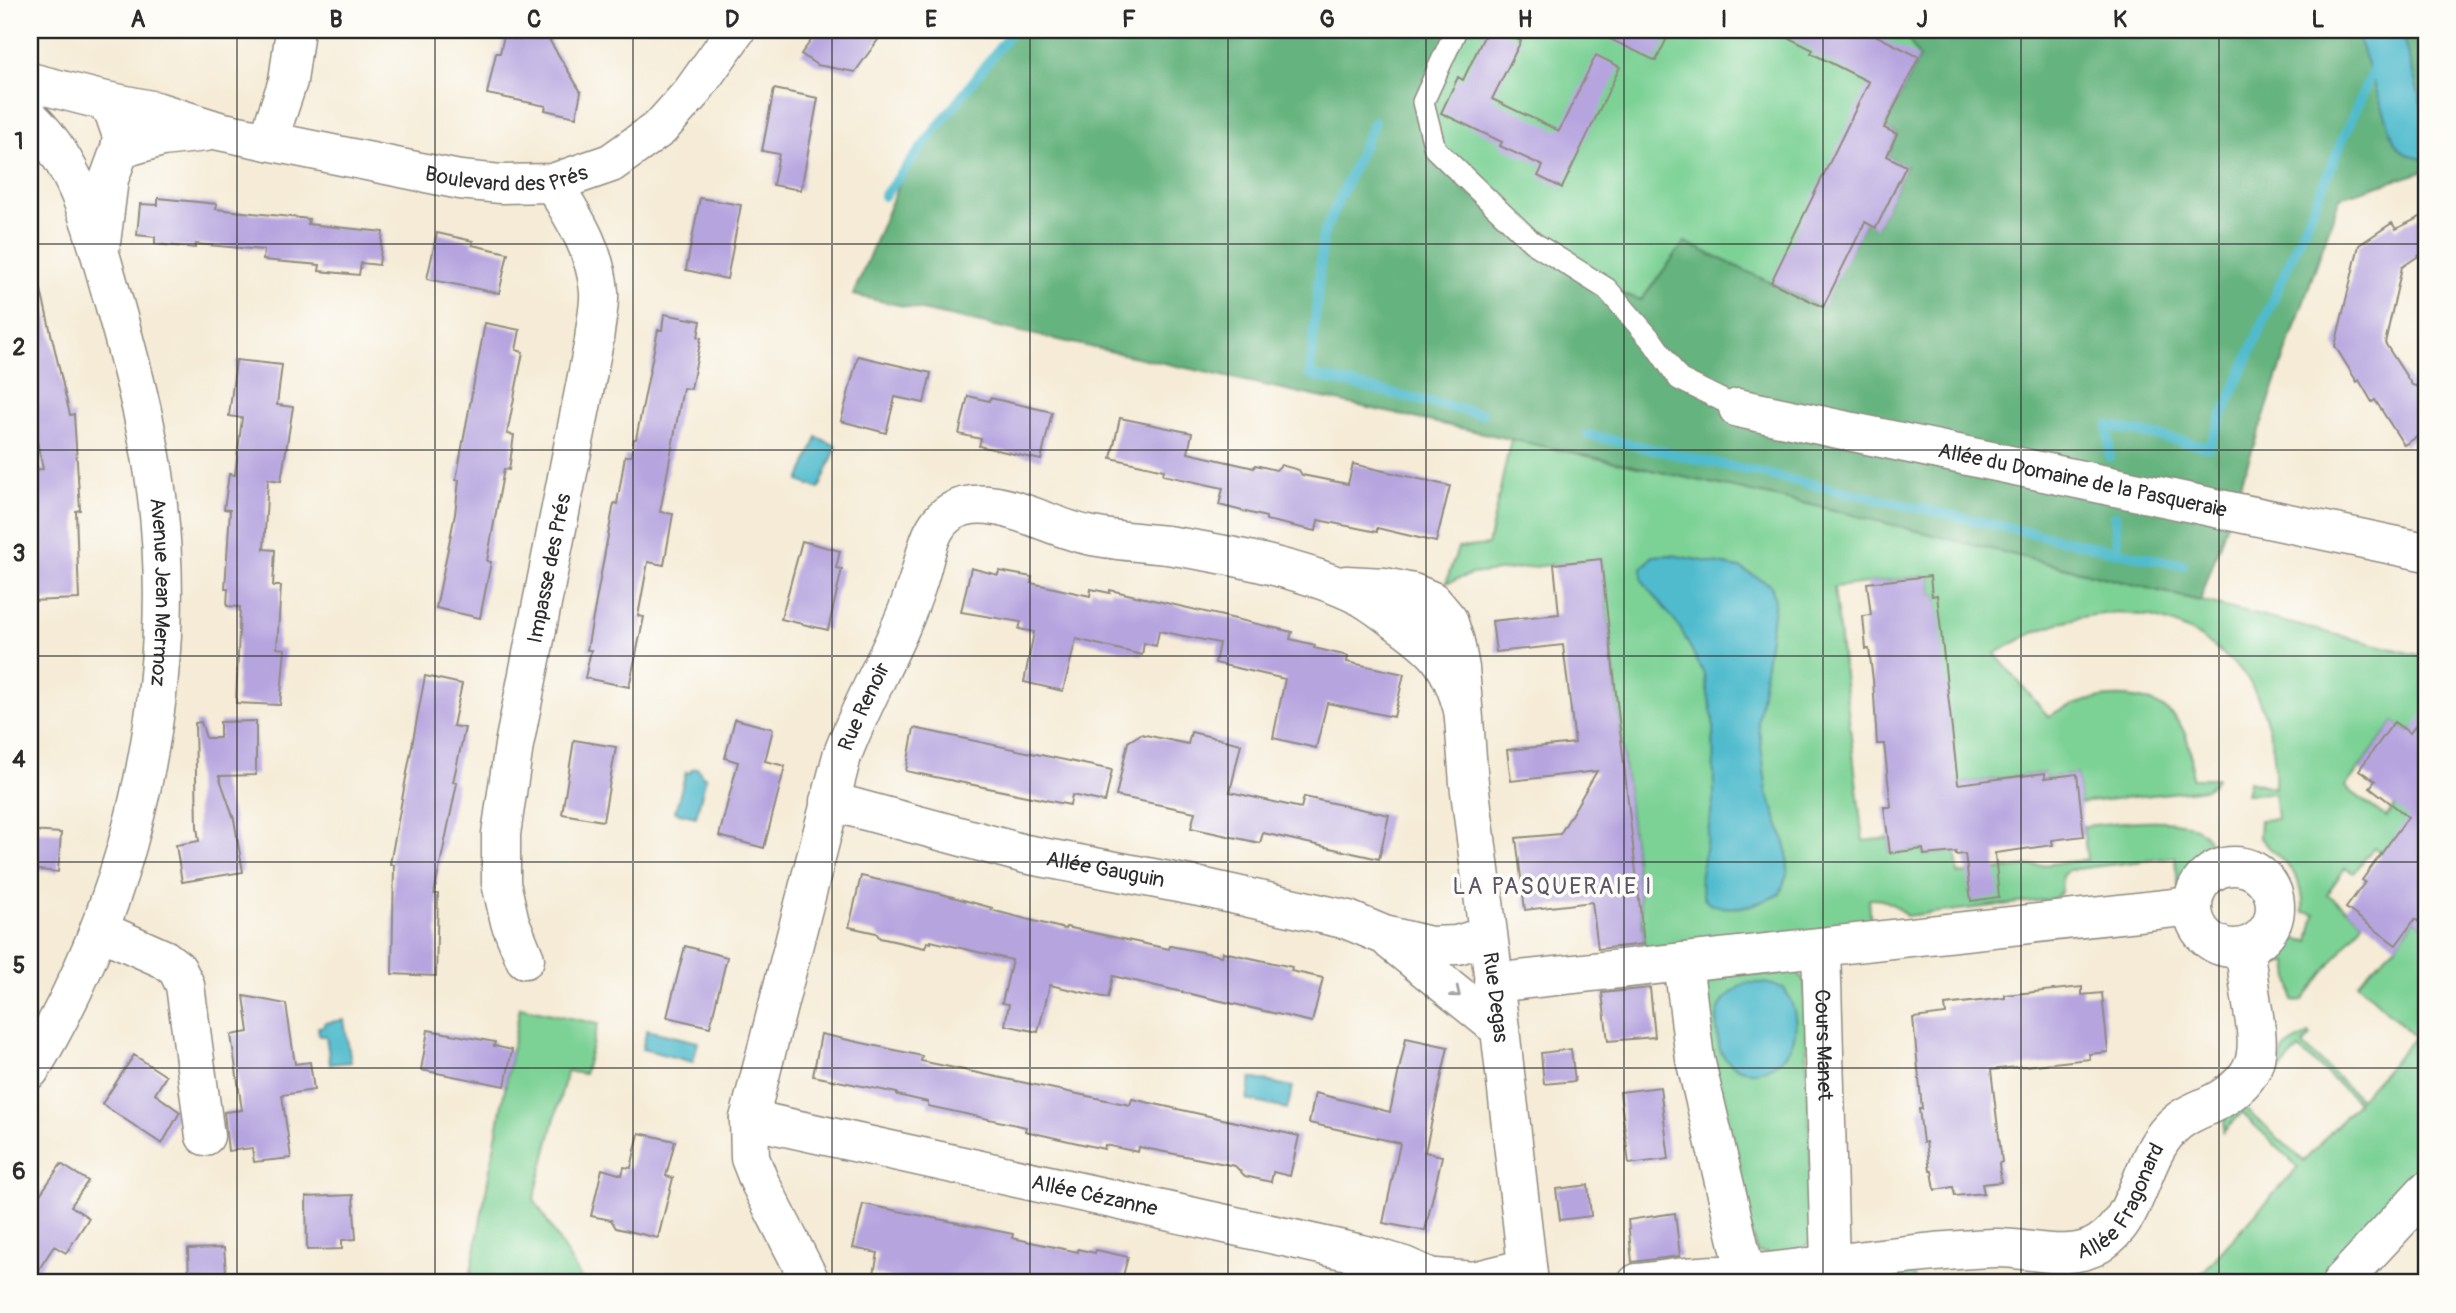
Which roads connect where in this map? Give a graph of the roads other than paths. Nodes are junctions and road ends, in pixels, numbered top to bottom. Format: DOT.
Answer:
graph roads {
  1 [pos="295,30"];
  2 [pos="736,30"];
  3 [pos="1456,30"];
  4 [pos="30,82"];
  5 [pos="101,100"];
  6 [pos="30,118"];
  7 [pos="219,131"];
  8 [pos="268,141"];
  9 [pos="120,149"];
  10 [pos="61,154"];
  11 [pos="553,183"];
  12 [pos="99,252"];
  13 [pos="1738,408"];
  14 [pos="2426,552"];
  15 [pos="1333,584"];
  16 [pos="1432,601"];
  17 [pos="1405,626"];
  18 [pos="1463,710"];
  19 [pos="829,802"];
  20 [pos="2192,906"];
  21 [pos="99,930"];
  22 [pos="1384,935"];
  23 [pos="1487,936"];
  24 [pos="1821,947"];
  25 [pos="2244,947"];
  26 [pos="525,959"];
  27 [pos="1683,962"];
  28 [pos="1493,983"];
  29 [pos="1500,1029"];
  30 [pos="30,1070"];
  31 [pos="749,1119"];
  32 [pos="205,1136"];
  33 [pos="2426,1191"];
  34 [pos="1829,1274"];
  35 [pos="1528,1276"];
  36 [pos="1746,1279"];
  37 [pos="1439,1281"];
  38 [pos="811,1283"];
  39 [pos="1637,1283"];
  40 [pos="2341,1283"];
  1 -- 8 [label="street"];
  2 -- 11 [label="street, Boulevard des Prés"];
  3 -- 13 [label="lane"];
  4 -- 5 [label="street, Boulevard des Prés"];
  5 -- 7 [label="street, Boulevard des Prés"];
  5 -- 9 [label="street"];
  5 -- 10 [label="street"];
  6 -- 10 [label="street, Avenue Jean Mermoz"];
  7 -- 8 [label="street, Boulevard des Prés"];
  7 -- 9 [label="street, Boulevard des Prés"];
  8 -- 11 [label="street, Boulevard des Prés"];
  9 -- 10 [label="street"];
  9 -- 12 [label="street"];
  10 -- 12 [label="street, Avenue Jean Mermoz"];
  11 -- 26 [label="street, Impasse des Prés"];
  12 -- 21 [label="street, Avenue Jean Mermoz"];
  13 -- 14 [label="street, Allée du Domaine de la Pasqueraie"];
  15 -- 16 [label="street, Rue Renoir"];
  15 -- 17 [label="street, Rue Renoir"];
  15 -- 19 [label="street, Rue Renoir"];
  16 -- 18 [label="street, Rue Degas"];
  17 -- 18 [label="street, Rue Degas"];
  18 -- 23 [label="street, Rue Degas"];
  19 -- 22 [label="street, Allée Gauguin"];
  19 -- 31 [label="street, Rue Renoir"];
  20 -- 24 [label="street"];
  20 -- 25 [label="street"];
  20 -- 25 [label="street"];
  21 -- 30 [label="street, Avenue Jean Mermoz"];
  21 -- 32 [label="street"];
  22 -- 23 [label="street, Allée Gauguin"];
  22 -- 29 [label="street, Allée Gauguin, one-way"];
  23 -- 28 [label="street, Rue Degas"];
  24 -- 27 [label="street"];
  24 -- 34 [label="street, Cours Manet"];
  25 -- 34 [label="street, Allée Fragonard"];
  27 -- 28 [label="street"];
  27 -- 36 [label="street"];
  28 -- 29 [label="street, Rue Degas"];
  29 -- 35 [label="street, Rue Degas"];
  31 -- 37 [label="street, Allée Cézanne"];
  31 -- 38 [label="street, Rue Renoir"];
  33 -- 40 [label="street"];
  34 -- 36 [label="street, Allée Fragonard"];
  35 -- 37 [label="street, Allée Cézanne"];
  36 -- 39 [label="street"];
}
